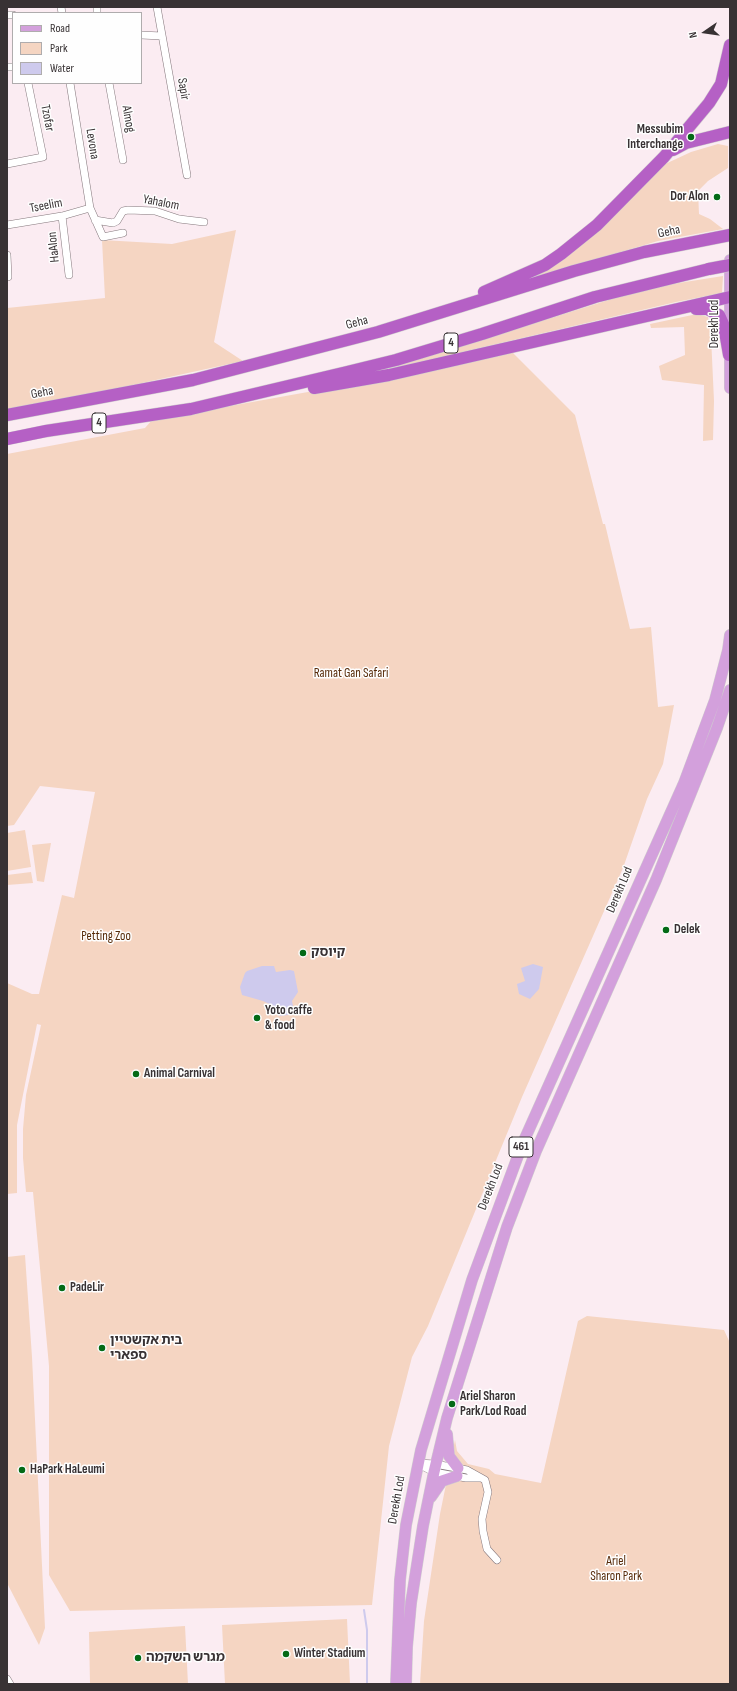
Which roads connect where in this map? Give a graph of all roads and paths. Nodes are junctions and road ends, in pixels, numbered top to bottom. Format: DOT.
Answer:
graph roads {
  1 [pos="157,7"];
  2 [pos="142,35"];
  3 [pos="162,36"];
  4 [pos="730,45"];
  5 [pos="28,84"];
  6 [pos="70,84"];
  7 [pos="109,84"];
  8 [pos="730,132"];
  9 [pos="664,157"];
  10 [pos="123,160"];
  11 [pos="7,164"];
  12 [pos="187,175"];
  13 [pos="90,208"];
  14 [pos="62,216"];
  15 [pos="95,220"];
  16 [pos="204,222"];
  17 [pos="7,226"];
  18 [pos="123,233"];
  19 [pos="730,235"];
  20 [pos="7,255"];
  21 [pos="730,260"];
  22 [pos="730,265"];
  23 [pos="69,275"];
  24 [pos="8,277"];
  25 [pos="729,297"];
  26 [pos="601,326"];
  27 [pos="378,332"];
  28 [pos="729,355"];
  29 [pos="730,388"];
  30 [pos="191,409"];
  31 [pos="7,415"];
  32 [pos="7,439"];
  33 [pos="730,635"];
  34 [pos="730,690"];
  35 [pos="448,1418"];
  36 [pos="418,1463"];
  37 [pos="435,1468"];
  38 [pos="458,1472"];
  39 [pos="427,1505"];
  40 [pos="497,1560"];
  41 [pos="7,1679"];
  42 [pos="10,1684"];
  43 [pos="396,1684"];
  44 [pos="406,1684"];
  1 -- 3 [label="street, Sapir"];
  2 -- 3 [label="street"];
  3 -- 12 [label="street, Sapir"];
  4 -- 9 [label="highway"];
  5 -- 11 [label="street, Tzofar"];
  6 -- 13 [label="street, Levona"];
  7 -- 10 [label="street, Almog"];
  8 -- 9 [label="highway"];
  9 -- 27 [label="highway"];
  13 -- 14 [label="street, Tseelim"];
  13 -- 15 [label="street, Levona"];
  14 -- 17 [label="street, Tseelim"];
  14 -- 23 [label="street, HaAlon"];
  15 -- 16 [label="street, Yahalom"];
  15 -- 18 [label="street, Levona"];
  19 -- 27 [label="highway, Geha / 4"];
  20 -- 24 [label="street"];
  21 -- 25 [label="main road, Derekh Lod"];
  22 -- 30 [label="highway, 4, bridge"];
  25 -- 26 [label="highway"];
  25 -- 28 [label="main road, Derekh Lod"];
  26 -- 28 [label="highway"];
  26 -- 30 [label="highway"];
  27 -- 31 [label="highway, Geha / 4"];
  28 -- 29 [label="main road, Derekh Lod"];
  30 -- 32 [label="highway, 4"];
  33 -- 36 [label="main road, Derekh Lod / 461"];
  34 -- 35 [label="main road, 461"];
  35 -- 37 [label="main road, 461"];
  35 -- 38 [label="main road"];
  36 -- 37 [label="street"];
  36 -- 43 [label="main road, Derekh Lod / 461"];
  37 -- 38 [label="street"];
  37 -- 39 [label="main road, 461"];
  38 -- 39 [label="main road"];
  38 -- 40 [label="street"];
  39 -- 44 [label="main road, 461"];
  41 -- 42 [label="street"];
}
